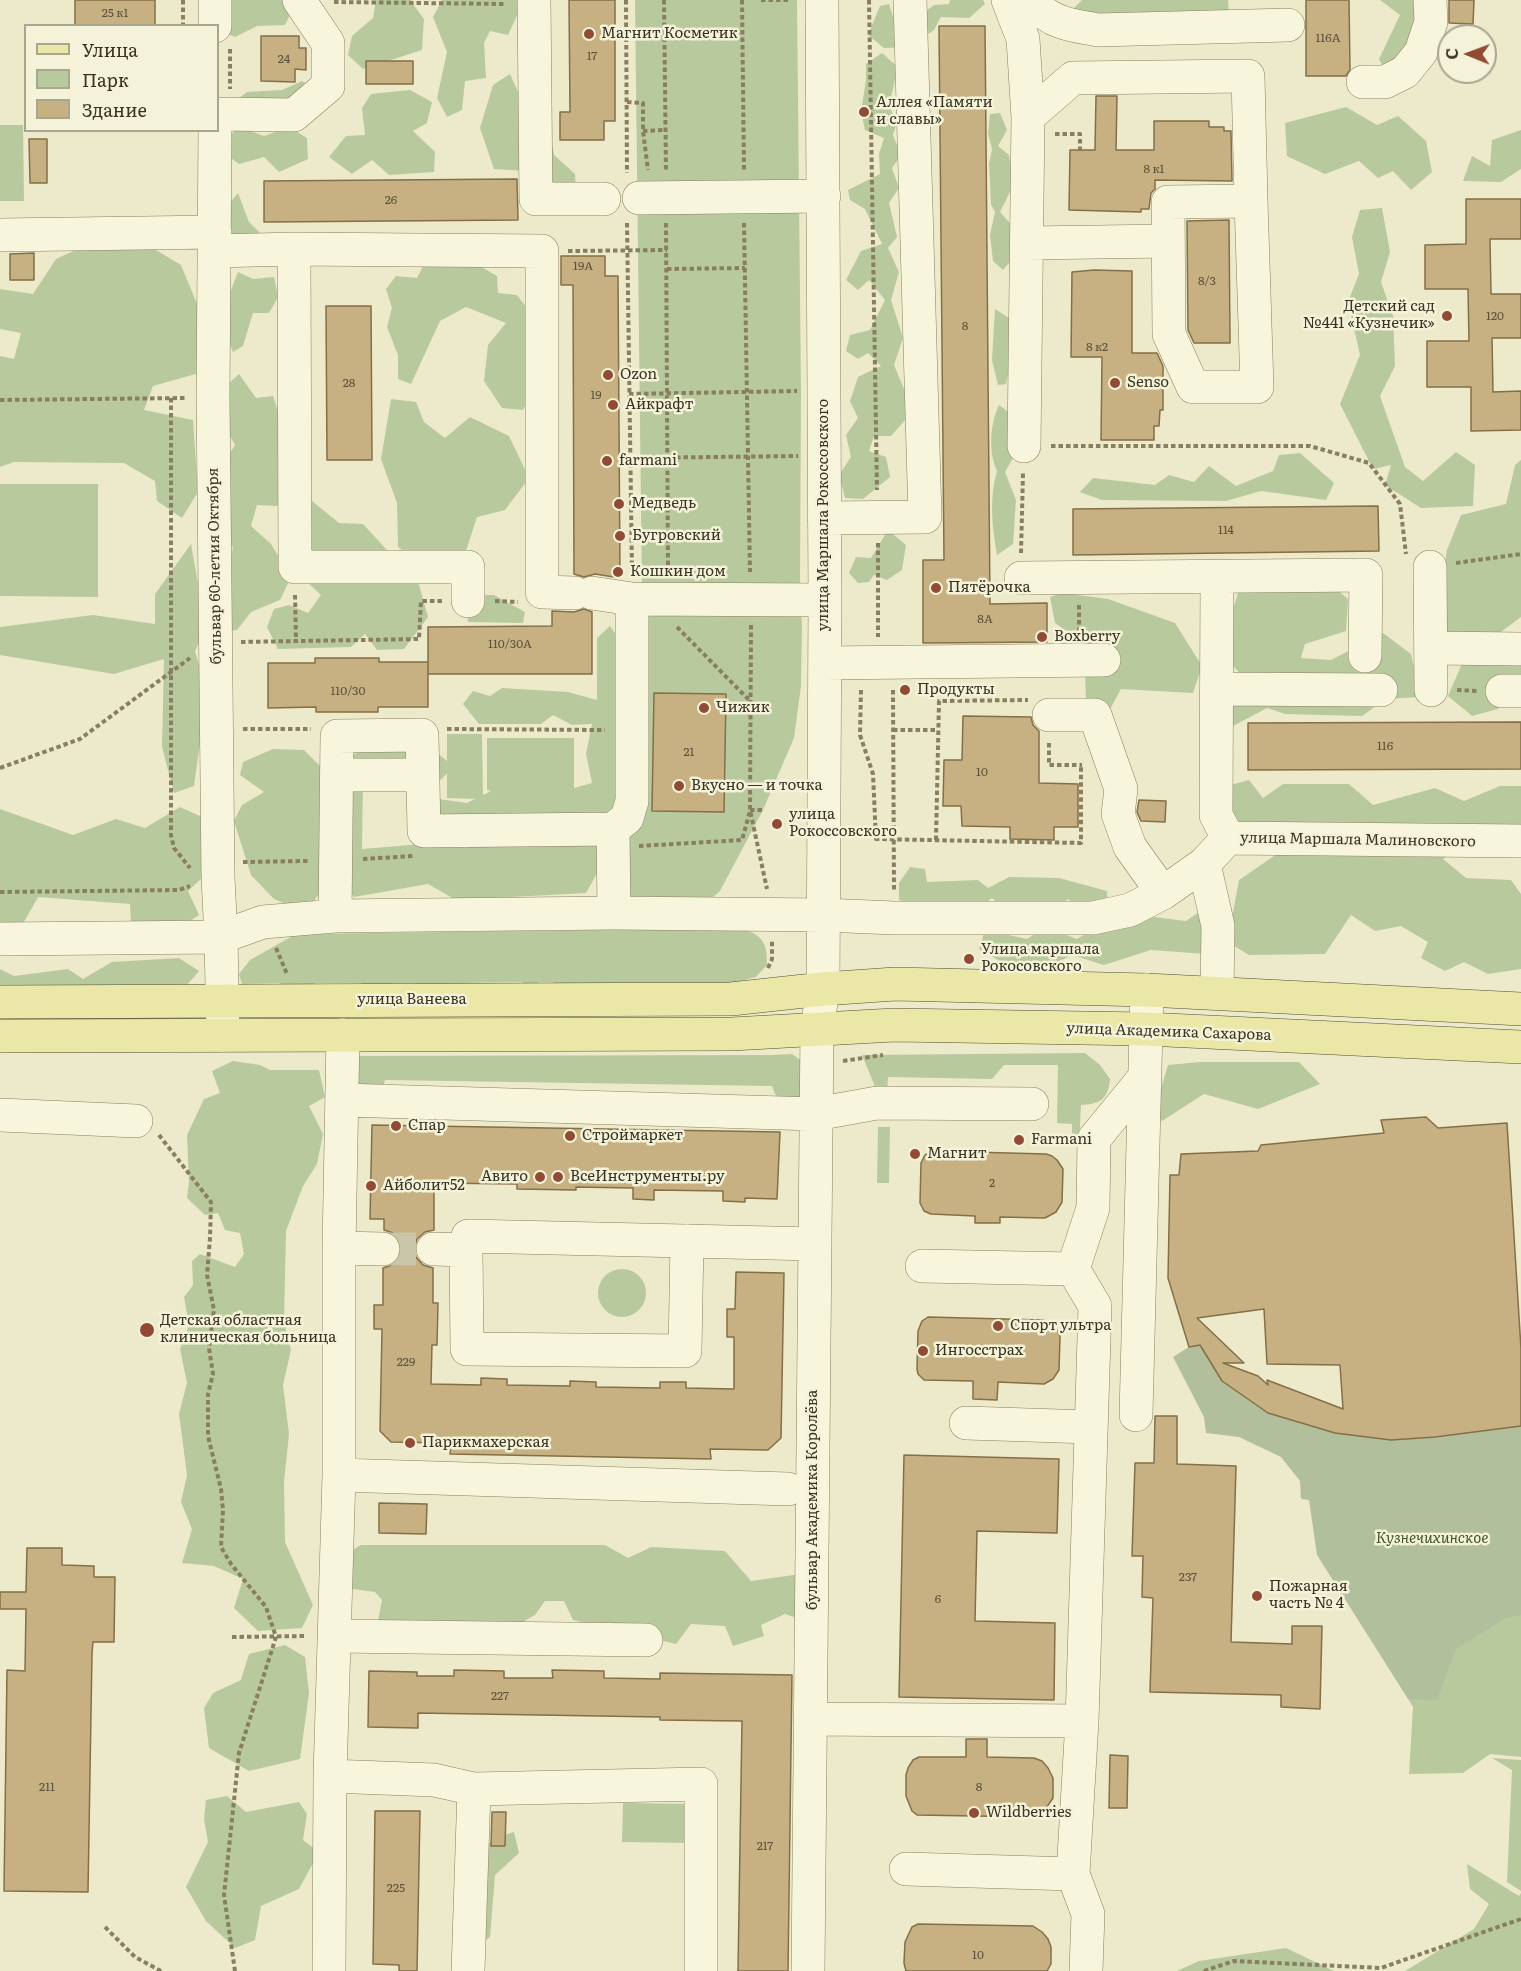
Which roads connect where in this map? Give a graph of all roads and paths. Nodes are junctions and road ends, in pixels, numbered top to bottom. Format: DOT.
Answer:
graph roads {
  1 [pos="183,0"];
  2 [pos="215,0"];
  3 [pos="534,0"];
  4 [pos="626,0"];
  5 [pos="664,0"];
  6 [pos="742,0"];
  7 [pos="761,0"];
  8 [pos="790,0"];
  9 [pos="822,0"];
  10 [pos="869,0"];
  11 [pos="910,0"];
  12 [pos="1008,0"];
  13 [pos="1430,0"];
  14 [pos="299,1"];
  15 [pos="1035,3"];
  16 [pos="478,4"];
  17 [pos="183,24"];
  18 [pos="215,24"];
  19 [pos="1288,26"];
  20 [pos="1363,82"];
  21 [pos="627,102"];
  22 [pos="219,114"];
  23 [pos="1028,125"];
  24 [pos="665,130"];
  25 [pos="643,131"];
  26 [pos="215,132"];
  27 [pos="1080,150"];
  28 [pos="824,196"];
  29 [pos="744,197"];
  30 [pos="1251,201"];
  31 [pos="640,203"];
  32 [pos="0,235"];
  33 [pos="744,235"];
  34 [pos="1168,241"];
  35 [pos="215,242"];
  36 [pos="1028,243"];
  37 [pos="294,249"];
  38 [pos="627,250"];
  39 [pos="667,250"];
  40 [pos="573,251"];
  41 [pos="745,268"];
  42 [pos="667,269"];
  43 [pos="824,391"];
  44 [pos="747,392"];
  45 [pos="629,394"];
  46 [pos="667,394"];
  47 [pos="213,397"];
  48 [pos="171,398"];
  49 [pos="0,400"];
  50 [pos="1024,446"];
  51 [pos="1070,446"];
  52 [pos="748,456"];
  53 [pos="824,456"];
  54 [pos="668,457"];
  55 [pos="631,458"];
  56 [pos="878,517"];
  57 [pos="824,518"];
  58 [pos="1521,554"];
  59 [pos="1418,562"];
  60 [pos="295,567"];
  61 [pos="1021,578"];
  62 [pos="1217,578"];
  63 [pos="668,586"];
  64 [pos="751,586"];
  65 [pos="632,599"];
  66 [pos="825,600"];
  67 [pos="468,601"];
  68 [pos="296,640"];
  69 [pos="228,641"];
  70 [pos="1431,648"];
  71 [pos="1521,649"];
  72 [pos="869,650"];
  73 [pos="1365,656"];
  74 [pos="1104,660"];
  75 [pos="825,663"];
  76 [pos="171,672"];
  77 [pos="1217,689"];
  78 [pos="1381,690"];
  79 [pos="1431,690"];
  80 [pos="893,700"];
  81 [pos="751,702"];
  82 [pos="893,709"];
  83 [pos="1050,715"];
  84 [pos="893,730"];
  85 [pos="938,730"];
  86 [pos="1097,765"];
  87 [pos="0,768"];
  88 [pos="750,810"];
  89 [pos="764,810"];
  90 [pos="867,810"];
  91 [pos="875,810"];
  92 [pos="613,829"];
  93 [pos="1228,838"];
  94 [pos="936,840"];
  95 [pos="1520,842"];
  96 [pos="1204,864"];
  97 [pos="210,877"];
  98 [pos="0,892"];
  99 [pos="1163,893"];
  100 [pos="614,913"];
  101 [pos="772,915"];
  102 [pos="824,915"];
  103 [pos="335,916"];
  104 [pos="221,937"];
  105 [pos="0,939"];
  106 [pos="275,945"];
  107 [pos="768,970"];
  108 [pos="290,983"];
  109 [pos="823,989"];
  110 [pos="1147,990"];
  111 [pos="1217,993"];
  112 [pos="0,1002"];
  113 [pos="222,1002"];
  114 [pos="1521,1010"];
  115 [pos="817,1029"];
  116 [pos="1146,1029"];
  117 [pos="223,1035"];
  118 [pos="343,1035"];
  119 [pos="0,1036"];
  120 [pos="1521,1047"];
  121 [pos="1144,1078"];
  122 [pos="342,1101"];
  123 [pos="1032,1104"];
  124 [pos="816,1114"];
  125 [pos="0,1115"];
  126 [pos="136,1121"];
  127 [pos="687,1241"];
  128 [pos="815,1244"];
  129 [pos="339,1248"];
  130 [pos="383,1248"];
  131 [pos="433,1249"];
  132 [pos="466,1250"];
  133 [pos="922,1266"];
  134 [pos="1073,1269"];
  135 [pos="1136,1415"];
  136 [pos="966,1423"];
  137 [pos="1091,1427"];
  138 [pos="339,1475"];
  139 [pos="788,1489"];
  140 [pos="335,1636"];
  141 [pos="232,1637"];
  142 [pos="276,1637"];
  143 [pos="646,1640"];
  144 [pos="812,1719"];
  145 [pos="1082,1721"];
  146 [pos="330,1776"];
  147 [pos="474,1789"];
  148 [pos="906,1869"];
  149 [pos="1073,1874"];
  150 [pos="1521,1919"];
  151 [pos="105,1927"];
  152 [pos="161,1971"];
  153 [pos="235,1971"];
  154 [pos="329,1971"];
  155 [pos="468,1971"];
  156 [pos="700,1971"];
  157 [pos="808,1971"];
  158 [pos="1086,1971"];
  159 [pos="1204,1971"];
  1 -- 17 [label="path"];
  2 -- 18 [label="street"];
  3 -- 31 [label="street"];
  4 -- 21 [label="path"];
  5 -- 24 [label="path"];
  6 -- 29 [label="path"];
  7 -- 8 [label="path"];
  9 -- 28 [label="street, улица Маршала Рокоссовского"];
  10 -- 56 [label="path"];
  11 -- 56 [label="street"];
  12 -- 23 [label="street"];
  13 -- 20 [label="street"];
  14 -- 16 [label="path"];
  14 -- 22 [label="street"];
  15 -- 19 [label="street"];
  21 -- 25 [label="path"];
  21 -- 31 [label="path"];
  23 -- 27 [label="path"];
  23 -- 30 [label="street"];
  23 -- 36 [label="street"];
  24 -- 25 [label="path"];
  24 -- 31 [label="path"];
  25 -- 31 [label="path"];
  26 -- 35 [label="street, бульвар 60-летия Октября"];
  28 -- 29 [label="street"];
  28 -- 43 [label="street, улица Маршала Рокоссовского"];
  29 -- 31 [label="street"];
  30 -- 34 [label="street"];
  30 -- 34 [label="street"];
  31 -- 38 [label="path"];
  31 -- 39 [label="path"];
  32 -- 35 [label="street"];
  33 -- 41 [label="path"];
  34 -- 36 [label="street"];
  35 -- 37 [label="street"];
  35 -- 47 [label="street, бульвар 60-летия Октября"];
  36 -- 50 [label="street"];
  37 -- 60 [label="street"];
  37 -- 65 [label="street"];
  38 -- 39 [label="path"];
  38 -- 40 [label="path"];
  38 -- 45 [label="path"];
  39 -- 42 [label="path"];
  41 -- 42 [label="path"];
  41 -- 44 [label="path"];
  42 -- 46 [label="path"];
  43 -- 44 [label="path"];
  43 -- 53 [label="street, улица Маршала Рокоссовского"];
  44 -- 46 [label="path"];
  44 -- 52 [label="path"];
  45 -- 46 [label="path"];
  45 -- 55 [label="path"];
  46 -- 54 [label="path"];
  47 -- 48 [label="path"];
  47 -- 69 [label="street, бульвар 60-летия Октября"];
  48 -- 49 [label="path"];
  48 -- 76 [label="path"];
  50 -- 61 [label="path"];
  51 -- 59 [label="path"];
  52 -- 53 [label="path"];
  52 -- 54 [label="path"];
  52 -- 64 [label="path"];
  53 -- 57 [label="street, улица Маршала Рокоссовского"];
  54 -- 55 [label="path"];
  54 -- 63 [label="path"];
  55 -- 65 [label="path"];
  56 -- 57 [label="street"];
  56 -- 72 [label="path"];
  57 -- 66 [label="street, улица Маршала Рокоссовского"];
  58 -- 59 [label="path"];
  59 -- 70 [label="street"];
  60 -- 67 [label="street"];
  60 -- 68 [label="path"];
  61 -- 62 [label="street"];
  62 -- 73 [label="street"];
  62 -- 77 [label="street"];
  63 -- 64 [label="street"];
  63 -- 65 [label="street"];
  63 -- 81 [label="path"];
  64 -- 66 [label="street"];
  64 -- 81 [label="path"];
  65 -- 92 [label="street"];
  66 -- 75 [label="street, улица Маршала Рокоссовского"];
  67 -- 68 [label="path"];
  68 -- 69 [label="path"];
  69 -- 76 [label="path"];
  69 -- 97 [label="street, бульвар 60-летия Октября"];
  70 -- 71 [label="street"];
  70 -- 79 [label="street"];
  72 -- 74 [label="street"];
  72 -- 75 [label="street"];
  72 -- 91 [label="path"];
  75 -- 102 [label="street, улица Маршала Рокоссовского"];
  76 -- 87 [label="path"];
  76 -- 97 [label="path"];
  77 -- 78 [label="street"];
  77 -- 93 [label="street"];
  80 -- 82 [label="path"];
  81 -- 88 [label="path"];
  83 -- 85 [label="path"];
  83 -- 86 [label="street"];
  83 -- 86 [label="path"];
  84 -- 85 [label="path"];
  85 -- 94 [label="path"];
  86 -- 94 [label="path"];
  86 -- 99 [label="street"];
  88 -- 89 [label="path"];
  88 -- 101 [label="path"];
  90 -- 91 [label="path"];
  91 -- 94 [label="path"];
  92 -- 100 [label="street"];
  92 -- 103 [label="street"];
  93 -- 95 [label="street, улица Маршала Малиновского"];
  93 -- 96 [label="street, улица Маршала Малиновского"];
  96 -- 99 [label="street, улица Маршала Малиновского"];
  96 -- 111 [label="street"];
  97 -- 98 [label="path"];
  97 -- 104 [label="street, бульвар 60-летия Октября"];
  99 -- 102 [label="street, улица Маршала Малиновского"];
  100 -- 101 [label="street, улица Маршала Малиновского"];
  100 -- 103 [label="street, улица Маршала Малиновского"];
  101 -- 102 [label="street, улица Маршала Малиновского"];
  101 -- 107 [label="path"];
  102 -- 109 [label="street, улица Маршала Рокоссовского"];
  103 -- 104 [label="street, улица Маршала Малиновского"];
  104 -- 105 [label="street, улица Маршала Малиновского"];
  104 -- 113 [label="street, бульвар 60-летия Октября"];
  106 -- 108 [label="path"];
  109 -- 110 [label="main road"];
  109 -- 113 [label="main road, улица Ванеева"];
  109 -- 115 [label="street, улица Маршала Рокоссовского"];
  110 -- 111 [label="main road"];
  110 -- 116 [label="street"];
  111 -- 114 [label="main road"];
  112 -- 113 [label="main road, улица Ванеева"];
  113 -- 117 [label="street, бульвар 60-летия Октября"];
  115 -- 116 [label="main road, улица Академика Сахарова"];
  115 -- 118 [label="main road"];
  115 -- 124 [label="street, бульвар Академика Королёва"];
  116 -- 120 [label="main road, улица Академика Сахарова"];
  116 -- 121 [label="street"];
  117 -- 118 [label="main road"];
  117 -- 119 [label="main road"];
  118 -- 122 [label="street"];
  121 -- 134 [label="street"];
  121 -- 135 [label="street"];
  122 -- 124 [label="street"];
  122 -- 129 [label="street"];
  123 -- 124 [label="street"];
  124 -- 128 [label="street, бульвар Академика Королёва"];
  125 -- 126 [label="street"];
  126 -- 142 [label="path"];
  127 -- 128 [label="street"];
  127 -- 132 [label="street"];
  127 -- 132 [label="street"];
  128 -- 144 [label="street, бульвар Академика Королёва"];
  129 -- 130 [label="street"];
  129 -- 138 [label="street"];
  131 -- 132 [label="street"];
  133 -- 134 [label="street"];
  134 -- 137 [label="street"];
  136 -- 137 [label="street"];
  137 -- 145 [label="street"];
  138 -- 139 [label="street"];
  138 -- 140 [label="street"];
  140 -- 143 [label="street"];
  140 -- 146 [label="street"];
  141 -- 142 [label="path"];
  142 -- 153 [label="path"];
  144 -- 145 [label="street"];
  144 -- 157 [label="street, бульвар Академика Королёва"];
  145 -- 149 [label="street"];
  146 -- 147 [label="street"];
  146 -- 154 [label="street"];
  147 -- 155 [label="street"];
  147 -- 156 [label="street"];
  148 -- 149 [label="street"];
  149 -- 158 [label="street"];
  150 -- 159 [label="path"];
  151 -- 152 [label="path"];
}
